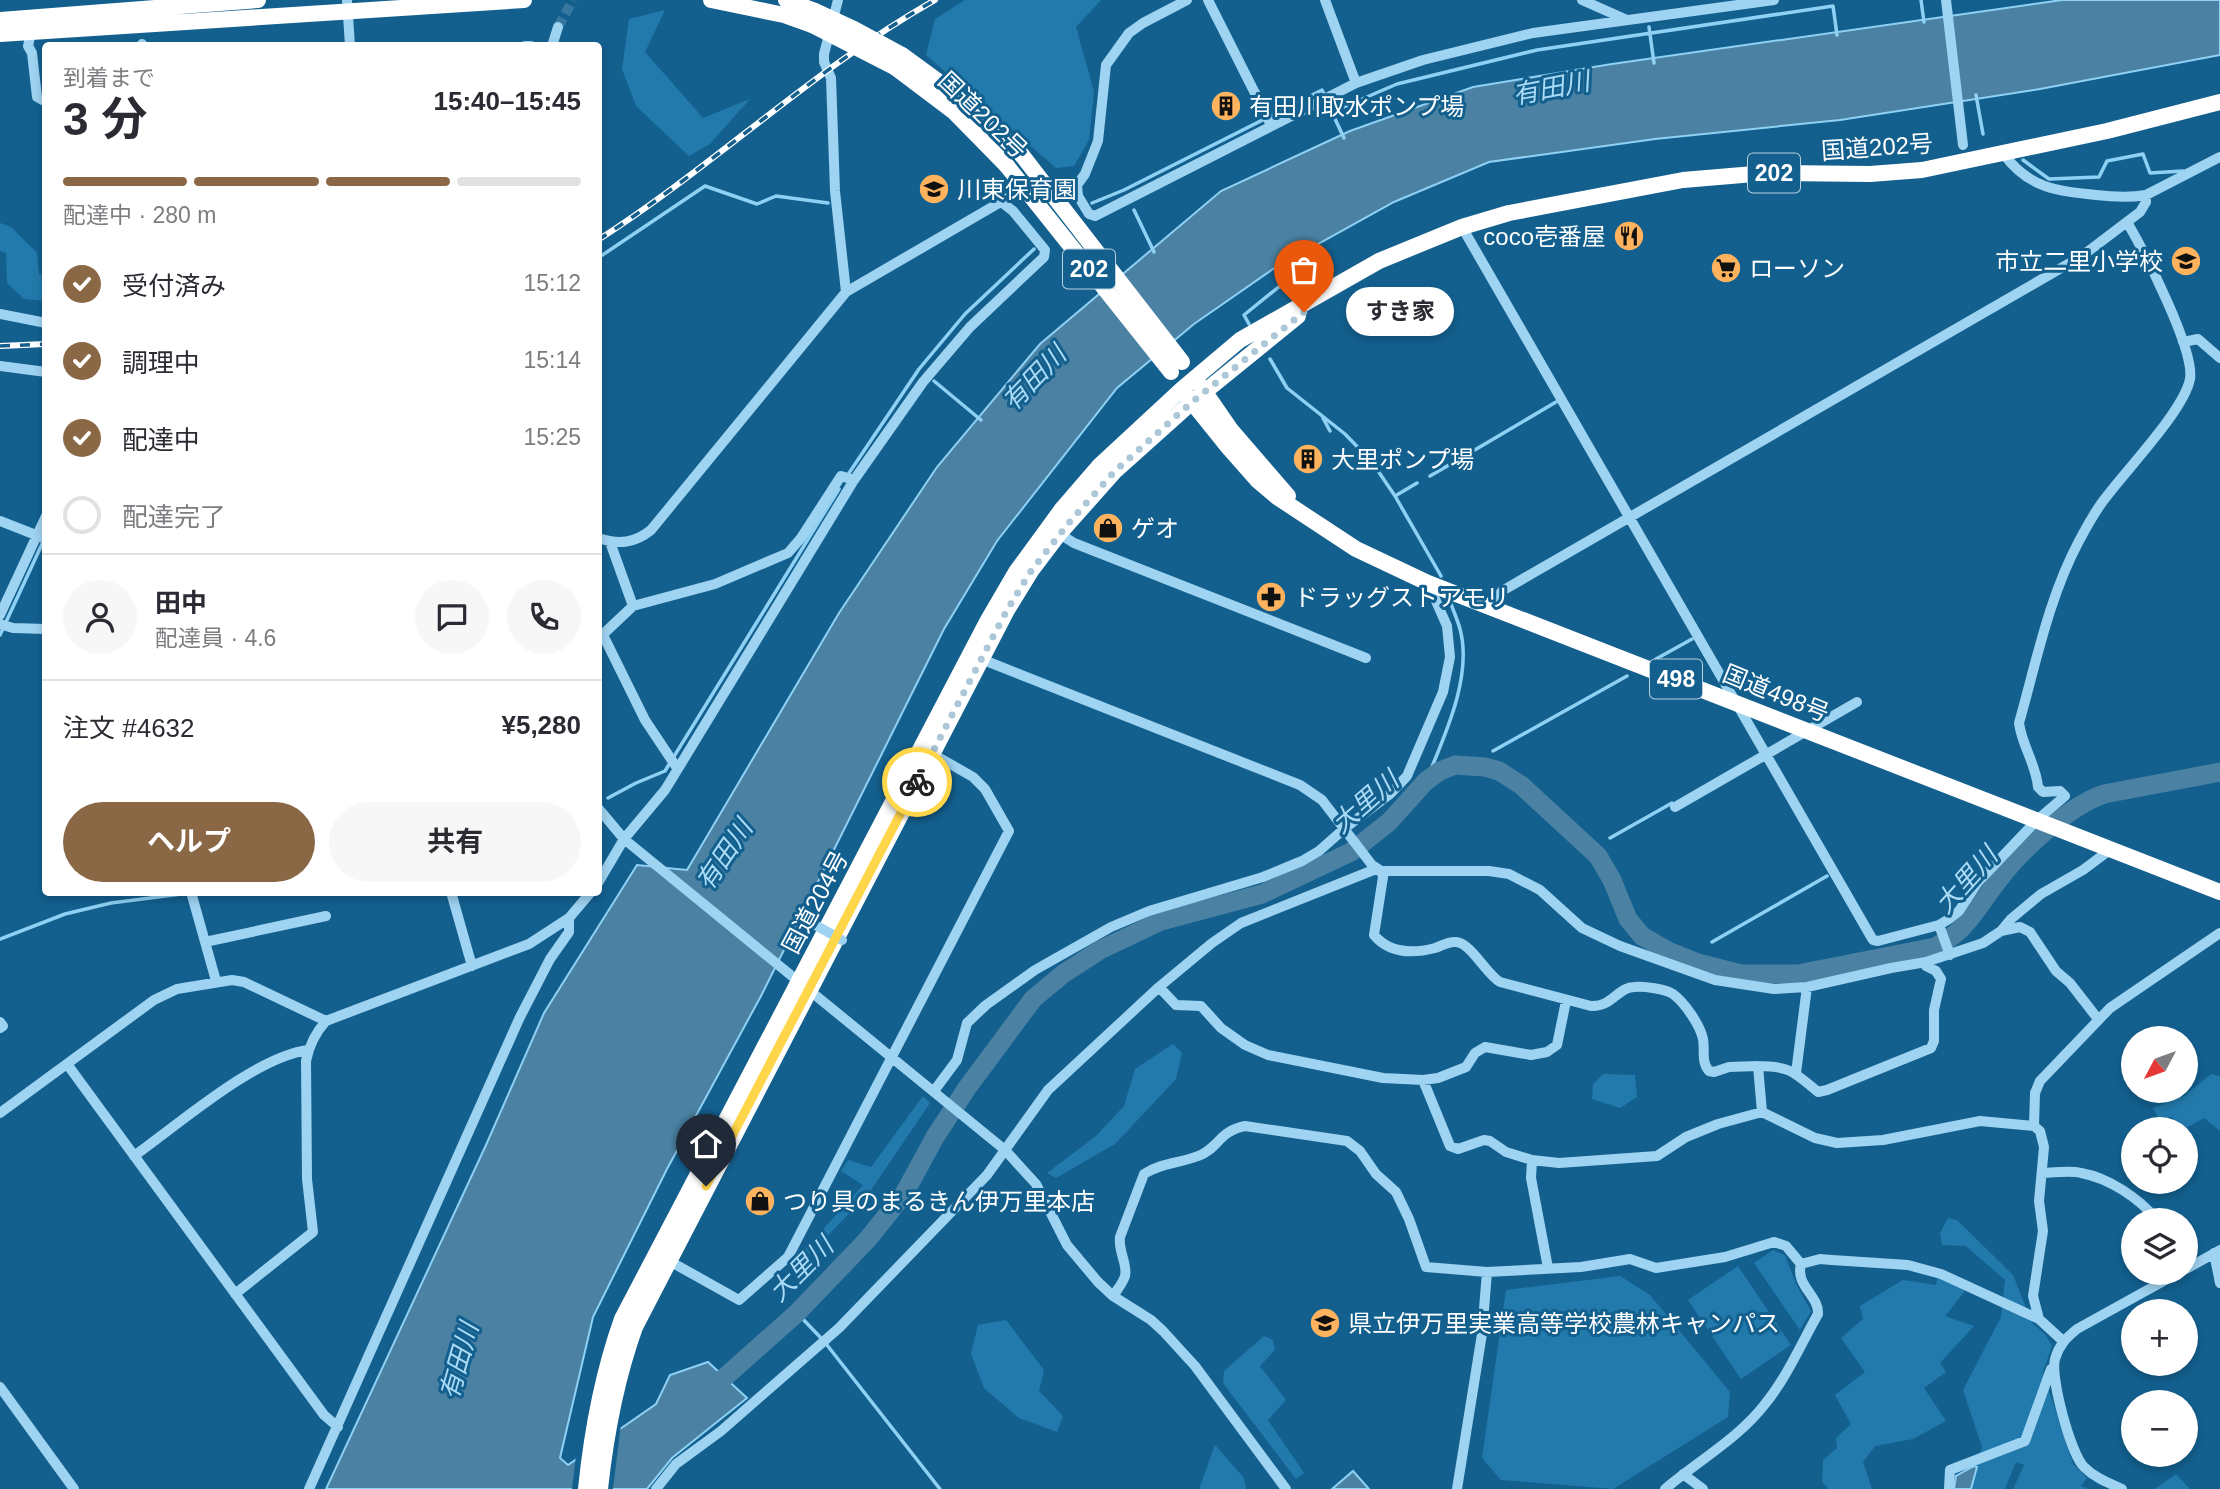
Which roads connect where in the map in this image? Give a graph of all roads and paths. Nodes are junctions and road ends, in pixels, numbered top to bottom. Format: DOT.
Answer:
graph roads {
  1 [pos="258,0"];
  2 [pos="524,0"];
  3 [pos="711,0"];
  4 [pos="788,0"];
  5 [pos="838,0"];
  6 [pos="1187,0"];
  7 [pos="1208,0"];
  8 [pos="1325,0"];
  9 [pos="1582,0"];
  10 [pos="1774,0"];
  11 [pos="1946,0"];
  12 [pos="347,6"];
  13 [pos="813,18"];
  14 [pos="0,20"];
  15 [pos="1628,20"];
  16 [pos="558,27"];
  17 [pos="31,32"];
  18 [pos="0,34"];
  19 [pos="350,42"];
  20 [pos="553,42"];
  21 [pos="899,62"];
  22 [pos="1356,83"];
  23 [pos="42,100"];
  24 [pos="2220,102"];
  25 [pos="1269,120"];
  26 [pos="1964,145"];
  27 [pos="2003,153"];
  28 [pos="2220,157"];
  29 [pos="1077,185"];
  30 [pos="2146,195"];
  31 [pos="1000,201"];
  32 [pos="2127,222"];
  33 [pos="1462,227"];
  34 [pos="1339,285"];
  35 [pos="846,292"];
  36 [pos="0,314"];
  37 [pos="42,322"];
  38 [pos="2183,342"];
  39 [pos="2220,358"];
  40 [pos="0,366"];
  41 [pos="1177,367"];
  42 [pos="42,371"];
  43 [pos="1188,383"];
  44 [pos="1199,398"];
  45 [pos="854,480"];
  46 [pos="1631,518"];
  47 [pos="0,521"];
  48 [pos="1054,530"];
  49 [pos="41,537"];
  50 [pos="602,539"];
  51 [pos="610,542"];
  52 [pos="788,553"];
  53 [pos="800,568"];
  54 [pos="1428,583"];
  55 [pos="634,606"];
  56 [pos="1490,606"];
  57 [pos="0,615"];
  58 [pos="0,624"];
  59 [pos="42,629"];
  60 [pos="602,636"];
  61 [pos="602,639"];
  62 [pos="976,657"];
  63 [pos="1367,658"];
  64 [pos="1736,702"];
  65 [pos="1857,702"];
  66 [pos="1807,730"];
  67 [pos="926,751"];
  68 [pos="1766,754"];
  69 [pos="677,768"];
  70 [pos="1675,807"];
  71 [pos="602,812"];
  72 [pos="2037,820"];
  73 [pos="1345,828"];
  74 [pos="628,841"];
  75 [pos="2111,849"];
  76 [pos="1376,868"];
  77 [pos="602,877"];
  78 [pos="2220,892"];
  79 [pos="192,896"];
  80 [pos="452,896"];
  81 [pos="588,896"];
  82 [pos="326,916"];
  83 [pos="569,918"];
  84 [pos="1939,925"];
  85 [pos="817,926"];
  86 [pos="2001,931"];
  87 [pos="2220,933"];
  88 [pos="842,940"];
  89 [pos="205,942"];
  90 [pos="1950,955"];
  91 [pos="1926,962"];
  92 [pos="472,966"];
  93 [pos="216,981"];
  94 [pos="804,985"];
  95 [pos="1159,987"];
  96 [pos="1807,987"];
  97 [pos="1566,1001"];
  98 [pos="2098,1019"];
  99 [pos="326,1021"];
  100 [pos="0,1022"];
  101 [pos="0,1028"];
  102 [pos="308,1050"];
  103 [pos="891,1056"];
  104 [pos="67,1064"];
  105 [pos="1758,1066"];
  106 [pos="1796,1073"];
  107 [pos="1423,1080"];
  108 [pos="937,1094"];
  109 [pos="1762,1112"];
  110 [pos="0,1113"];
  111 [pos="2035,1126"];
  112 [pos="1005,1150"];
  113 [pos="134,1156"];
  114 [pos="1532,1160"];
  115 [pos="2042,1173"];
  116 [pos="2147,1208"];
  117 [pos="2217,1251"];
  118 [pos="662,1256"];
  119 [pos="2198,1262"];
  120 [pos="1801,1264"];
  121 [pos="1548,1268"];
  122 [pos="1487,1272"];
  123 [pos="2220,1283"];
  124 [pos="2157,1285"];
  125 [pos="235,1294"];
  126 [pos="1113,1296"];
  127 [pos="2039,1320"];
  128 [pos="2063,1341"];
  129 [pos="2055,1360"];
  130 [pos="0,1387"];
  131 [pos="338,1427"];
  132 [pos="1683,1474"];
  133 [pos="74,1489"];
  134 [pos="309,1489"];
  135 [pos="586,1489"];
  136 [pos="600,1489"];
  137 [pos="656,1489"];
  138 [pos="1286,1489"];
  139 [pos="1457,1489"];
  140 [pos="1665,1489"];
  141 [pos="1703,1489"];
  142 [pos="1949,1489"];
  143 [pos="2122,1489"];
  1 -- 14 [label="highway"];
  2 -- 12 [label="highway"];
  3 -- 13 [label="highway, 国道202号 / 202"];
  4 -- 13 [label="highway, 国道202号 / 202"];
  5 -- 35 [label="street"];
  6 -- 29 [label="street"];
  7 -- 25 [label="street"];
  8 -- 22 [label="street"];
  9 -- 15 [label="street"];
  10 -- 15 [label="street"];
  11 -- 26 [label="street"];
  12 -- 17 [label="highway"];
  12 -- 19 [label="street"];
  13 -- 21 [label="highway, 国道202号 / 202, bridge"];
  15 -- 22 [label="street"];
  16 -- 20 [label="street"];
  17 -- 18 [label="highway"];
  17 -- 23 [label="street"];
  21 -- 41 [label="highway, 国道202号 / 202, bridge"];
  21 -- 41 [label="highway, 国道202号 / 202, bridge"];
  22 -- 25 [label="street"];
  24 -- 27 [label="highway, 国道202号 / 202"];
  25 -- 29 [label="street"];
  27 -- 30 [label="street"];
  27 -- 33 [label="highway, 国道202号 / 202"];
  28 -- 30 [label="street"];
  29 -- 31 [label="street"];
  30 -- 32 [label="street"];
  31 -- 35 [label="street"];
  31 -- 45 [label="street"];
  32 -- 38 [label="street"];
  32 -- 46 [label="street"];
  33 -- 34 [label="highway, 国道202号 / 202"];
  33 -- 46 [label="street"];
  34 -- 43 [label="highway, 国道202号 / 202"];
  34 -- 44 [label="highway, 国道202号 / 202"];
  35 -- 51 [label="street"];
  36 -- 37 [label="street"];
  38 -- 39 [label="street"];
  38 -- 72 [label="street"];
  40 -- 42 [label="street"];
  41 -- 43 [label="highway, 国道202号 / 202"];
  43 -- 44 [label="highway, 国道202号 / 202"];
  43 -- 48 [label="highway, 国道204号"];
  44 -- 48 [label="highway, 国道204号"];
  44 -- 54 [label="highway, 国道498号 / 498"];
  45 -- 52 [label="street"];
  45 -- 53 [label="street"];
  46 -- 56 [label="street"];
  46 -- 64 [label="street"];
  47 -- 49 [label="street"];
  48 -- 62 [label="highway, 国道204号"];
  48 -- 63 [label="street"];
  49 -- 57 [label="street"];
  50 -- 51 [label="street"];
  51 -- 55 [label="street"];
  52 -- 53 [label="street"];
  52 -- 55 [label="street"];
  53 -- 69 [label="street"];
  54 -- 56 [label="highway, 国道498号 / 498"];
  54 -- 73 [label="street"];
  55 -- 60 [label="street"];
  56 -- 64 [label="highway, 国道498号 / 498"];
  58 -- 59 [label="street"];
  61 -- 69 [label="street"];
  62 -- 67 [label="highway, 国道204号"];
  62 -- 73 [label="street"];
  64 -- 66 [label="highway, 国道498号 / 498"];
  64 -- 68 [label="street"];
  65 -- 66 [label="street"];
  66 -- 68 [label="street"];
  66 -- 72 [label="highway, 国道498号 / 498"];
  67 -- 94 [label="highway, 国道204号"];
  67 -- 103 [label="street"];
  68 -- 70 [label="street"];
  68 -- 84 [label="street"];
  69 -- 74 [label="street"];
  71 -- 74 [label="street"];
  72 -- 75 [label="highway, 国道498号 / 498"];
  72 -- 84 [label="street"];
  73 -- 76 [label="street"];
  73 -- 108 [label="street"];
  74 -- 77 [label="street"];
  74 -- 94 [label="street"];
  75 -- 78 [label="highway, 国道498号 / 498"];
  75 -- 86 [label="street"];
  76 -- 95 [label="street"];
  76 -- 96 [label="street"];
  76 -- 97 [label="street"];
  79 -- 89 [label="street"];
  80 -- 92 [label="street"];
  81 -- 83 [label="street"];
  82 -- 89 [label="street"];
  83 -- 92 [label="street"];
  83 -- 131 [label="street"];
  84 -- 90 [label="street"];
  85 -- 88 [label="street, bridge"];
  86 -- 90 [label="street"];
  86 -- 98 [label="street"];
  87 -- 98 [label="street"];
  89 -- 93 [label="street"];
  90 -- 91 [label="street"];
  91 -- 96 [label="street"];
  91 -- 106 [label="street"];
  92 -- 99 [label="street"];
  93 -- 99 [label="street"];
  93 -- 104 [label="street"];
  94 -- 103 [label="street"];
  94 -- 118 [label="highway, 国道204号"];
  95 -- 107 [label="street"];
  95 -- 112 [label="street"];
  96 -- 106 [label="street"];
  97 -- 105 [label="street"];
  97 -- 107 [label="street"];
  98 -- 111 [label="street"];
  99 -- 102 [label="street"];
  100 -- 101 [label="street"];
  102 -- 113 [label="street"];
  102 -- 125 [label="street"];
  103 -- 108 [label="street"];
  103 -- 118 [label="street"];
  104 -- 110 [label="street"];
  104 -- 113 [label="street"];
  105 -- 106 [label="street"];
  105 -- 109 [label="street"];
  107 -- 114 [label="street"];
  108 -- 112 [label="street"];
  109 -- 111 [label="street"];
  109 -- 114 [label="street"];
  111 -- 115 [label="street"];
  112 -- 126 [label="street"];
  112 -- 137 [label="street"];
  113 -- 125 [label="street"];
  114 -- 121 [label="street"];
  115 -- 116 [label="street"];
  115 -- 127 [label="street"];
  117 -- 119 [label="street"];
  117 -- 123 [label="street"];
  118 -- 135 [label="highway, 国道204号"];
  118 -- 136 [label="highway, 国道204号"];
  120 -- 121 [label="street"];
  120 -- 127 [label="street"];
  120 -- 132 [label="street"];
  121 -- 122 [label="street"];
  122 -- 126 [label="street"];
  122 -- 139 [label="street"];
  124 -- 128 [label="street"];
  125 -- 131 [label="street"];
  126 -- 138 [label="street"];
  127 -- 128 [label="street"];
  128 -- 129 [label="street"];
  129 -- 142 [label="street"];
  129 -- 143 [label="street"];
  130 -- 133 [label="street"];
  131 -- 134 [label="street"];
  132 -- 140 [label="street"];
  132 -- 141 [label="street"];
}
